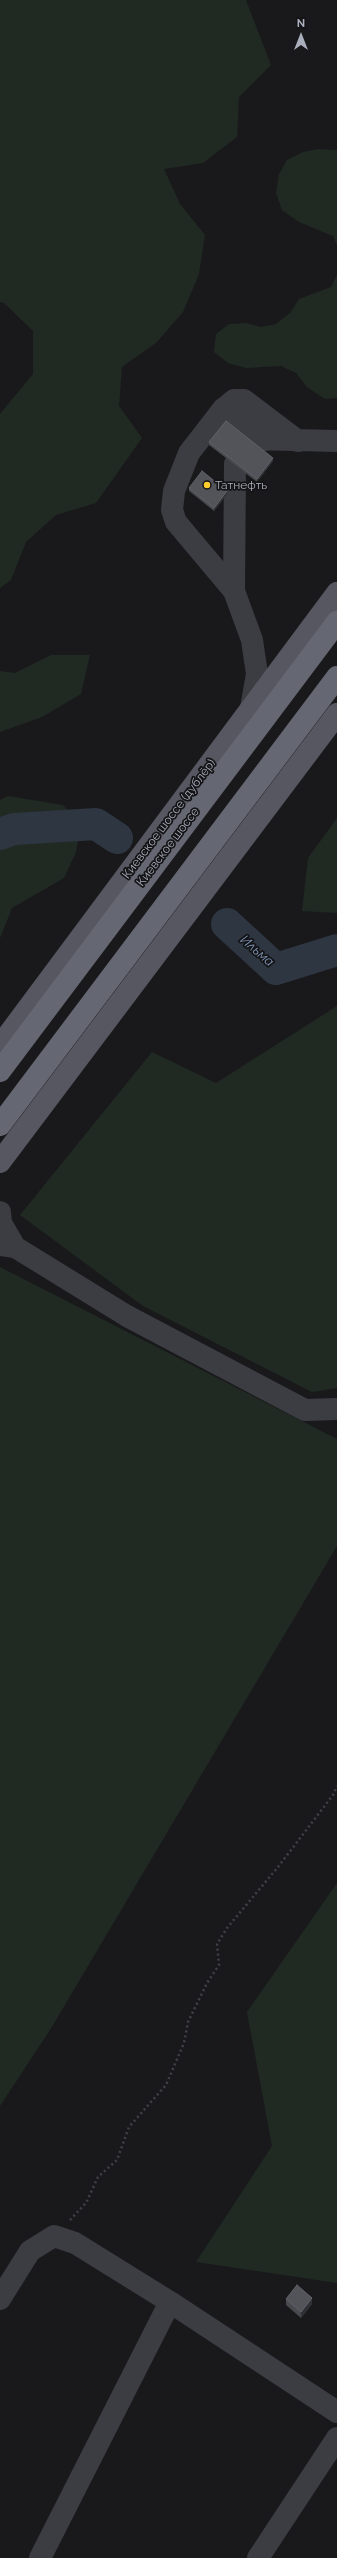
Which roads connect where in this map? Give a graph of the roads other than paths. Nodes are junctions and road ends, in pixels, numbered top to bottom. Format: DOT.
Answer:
graph roads {
  1 [pos="223,409"];
  2 [pos="265,440"];
  3 [pos="298,441"];
  4 [pos="337,441"];
  5 [pos="234,591"];
  6 [pos="337,593"];
  7 [pos="337,622"];
  8 [pos="337,677"];
  9 [pos="251,708"];
  10 [pos="337,714"];
  11 [pos="0,1046"];
  12 [pos="0,1071"];
  13 [pos="0,1125"];
  14 [pos="1,1165"];
  15 [pos="0,1212"];
  16 [pos="8,1246"];
  17 [pos="337,1409"];
  18 [pos="0,2299"];
  19 [pos="170,2302"];
  20 [pos="337,2412"];
  21 [pos="337,2438"];
  22 [pos="40,2558"];
  23 [pos="258,2558"];
  1 -- 2 [label="street"];
  1 -- 3 [label="street"];
  1 -- 5 [label="street"];
  2 -- 3 [label="street"];
  2 -- 5 [label="street"];
  3 -- 4 [label="street"];
  5 -- 9 [label="street"];
  6 -- 9 [label="main road, Киевское шоссе (дублёр)"];
  7 -- 12 [label="highway, Киевское шоссе"];
  8 -- 13 [label="highway"];
  9 -- 11 [label="main road, Киевское шоссе (дублёр)"];
  10 -- 14 [label="main road"];
  15 -- 16 [label="street"];
  16 -- 17 [label="street"];
  18 -- 19 [label="street"];
  19 -- 20 [label="street"];
  19 -- 22 [label="street"];
  21 -- 23 [label="street"];
}
